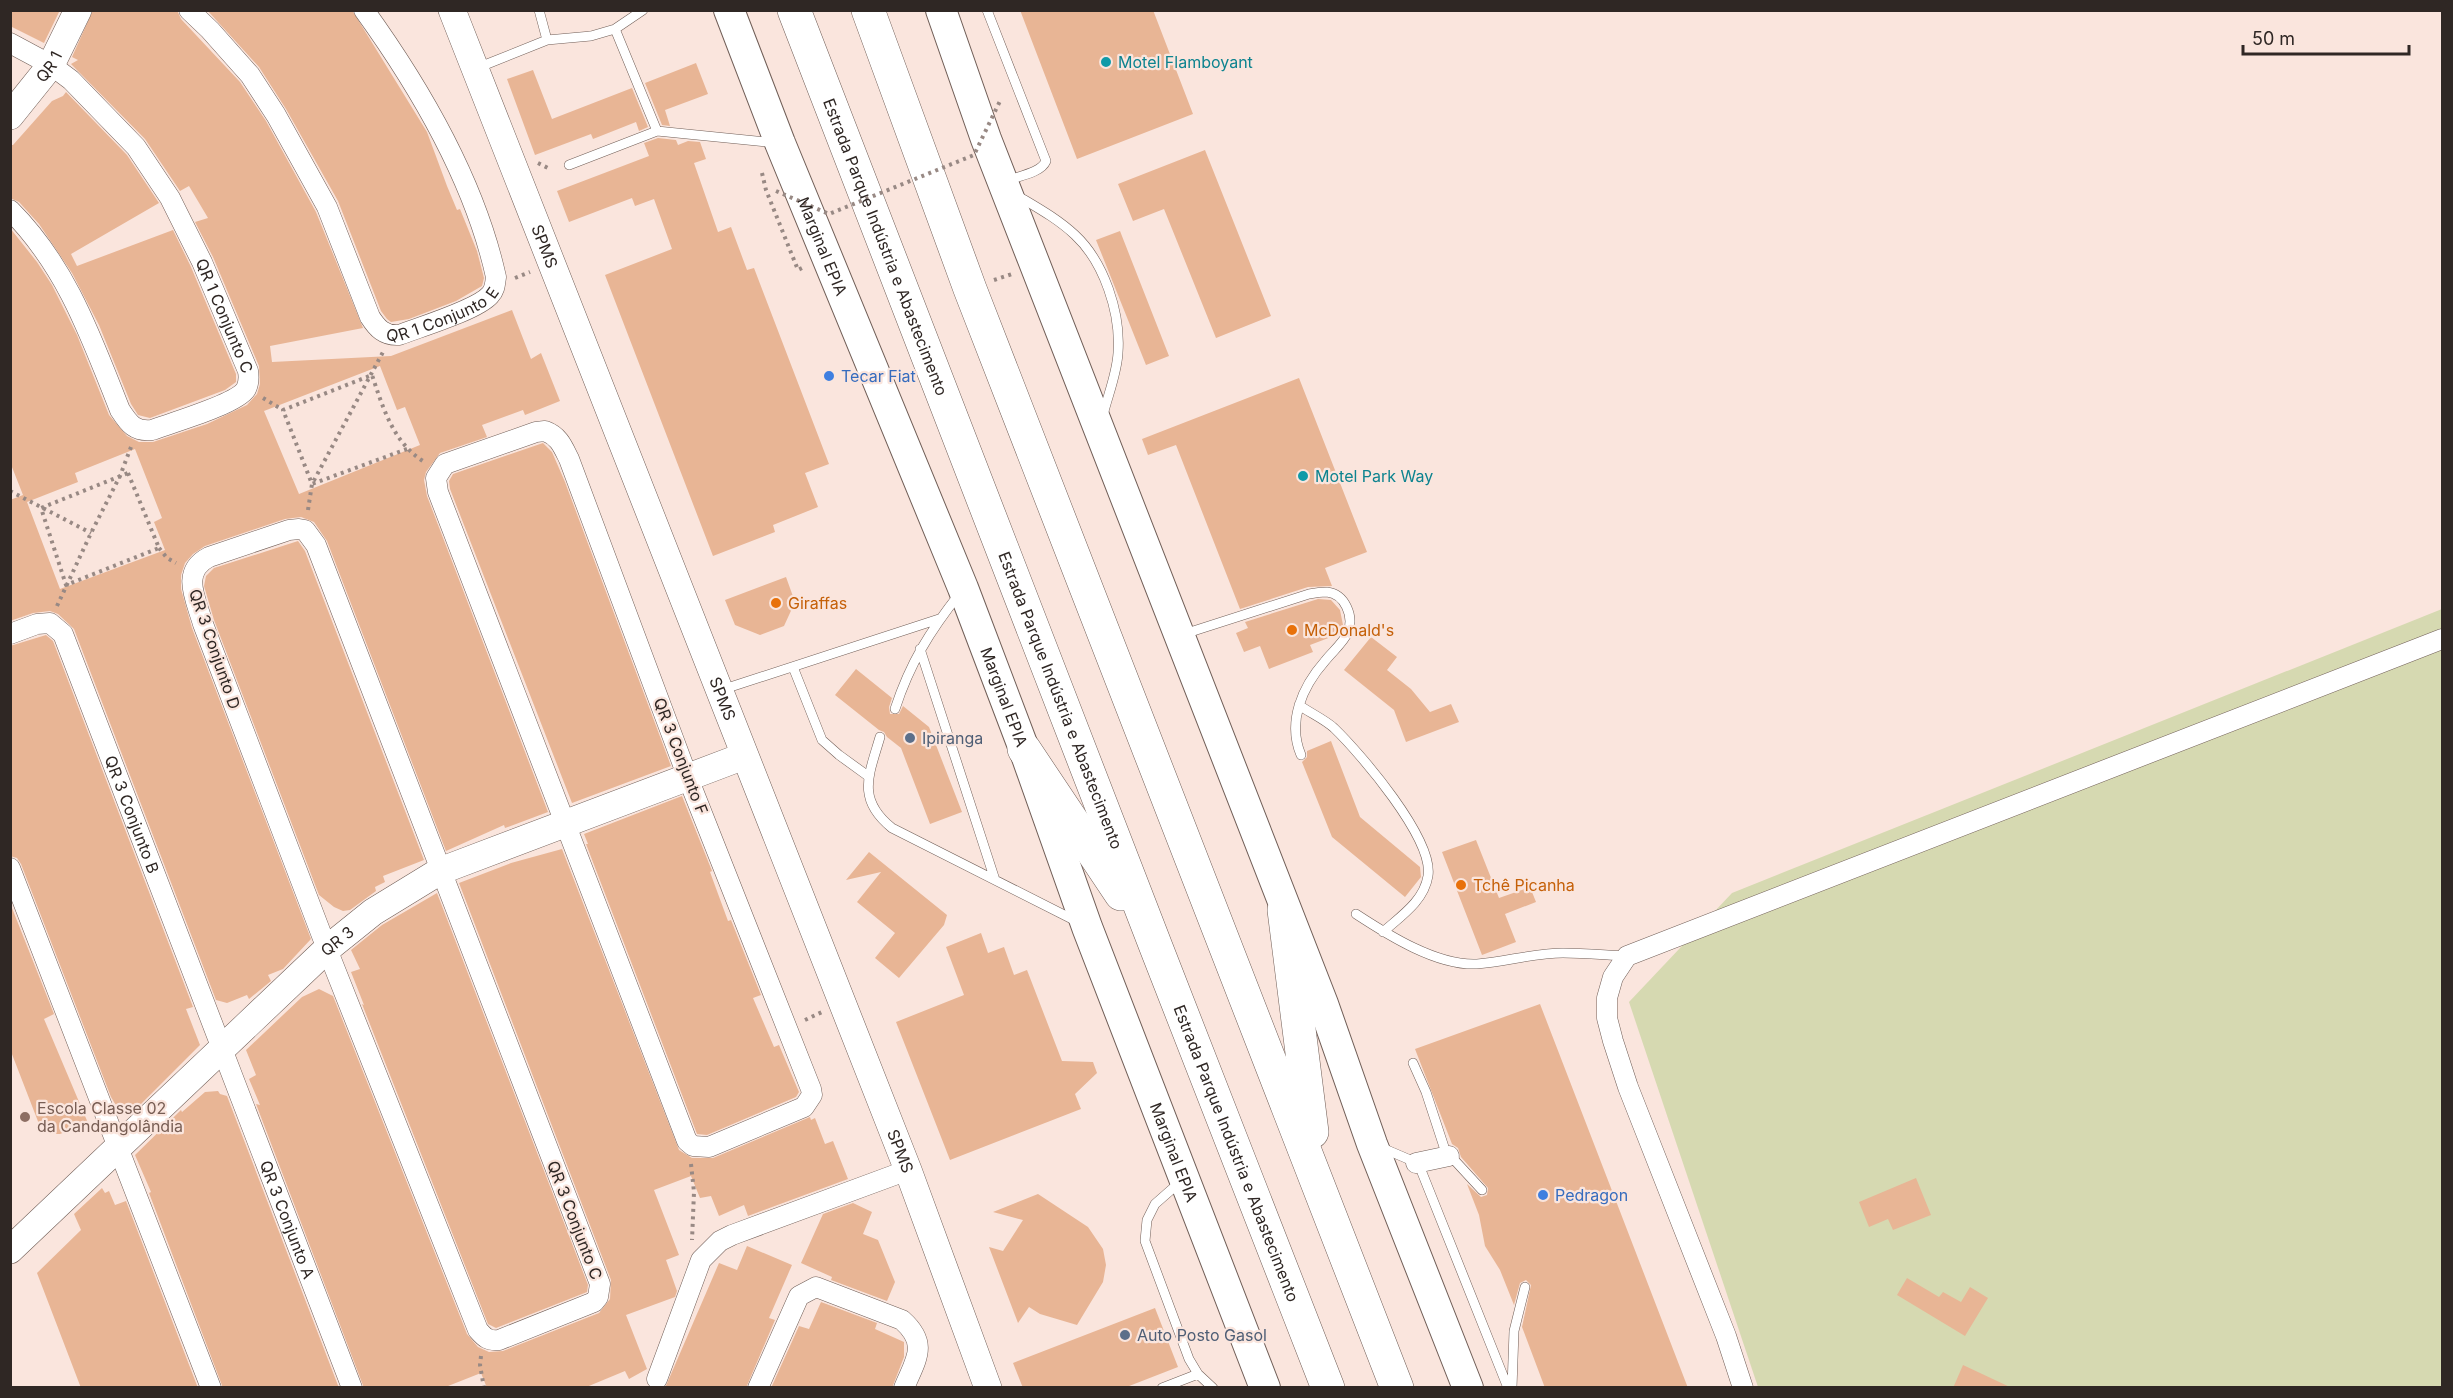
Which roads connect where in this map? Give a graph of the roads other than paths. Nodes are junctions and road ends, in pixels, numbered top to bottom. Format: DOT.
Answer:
graph roads {
  1 [pos="78,10"];
  2 [pos="189,10"];
  3 [pos="364,10"];
  4 [pos="452,10"];
  5 [pos="539,10"];
  6 [pos="643,10"];
  7 [pos="729,10"];
  8 [pos="794,10"];
  9 [pos="868,10"];
  10 [pos="941,10"];
  11 [pos="987,10"];
  12 [pos="615,29"];
  13 [pos="548,40"];
  14 [pos="10,43"];
  15 [pos="51,65"];
  16 [pos="473,69"];
  17 [pos="10,116"];
  18 [pos="657,131"];
  19 [pos="780,143"];
  20 [pos="569,165"];
  21 [pos="1006,186"];
  22 [pos="10,210"];
  23 [pos="1100,429"];
  24 [pos="963,588"];
  25 [pos="939,619"];
  26 [pos="10,634"];
  27 [pos="1179,636"];
  28 [pos="2442,639"];
  29 [pos="920,649"];
  30 [pos="793,667"];
  31 [pos="718,691"];
  32 [pos="1299,705"];
  33 [pos="895,709"];
  34 [pos="880,737"];
  35 [pos="1024,748"];
  36 [pos="1301,754"];
  37 [pos="744,756"];
  38 [pos="868,776"];
  39 [pos="688,778"];
  40 [pos="565,823"];
  41 [pos="10,868"];
  42 [pos="440,871"];
  43 [pos="995,880"];
  44 [pos="1284,910"];
  45 [pos="1356,914"];
  46 [pos="1087,927"];
  47 [pos="1383,932"];
  48 [pos="1155,947"];
  49 [pos="327,949"];
  50 [pos="1627,956"];
  51 [pos="224,1049"];
  52 [pos="1413,1063"];
  53 [pos="1372,1144"];
  54 [pos="118,1147"];
  55 [pos="1449,1156"];
  56 [pos="1416,1163"];
  57 [pos="908,1170"];
  58 [pos="1184,1178"];
  59 [pos="1318,1181"];
  60 [pos="1482,1190"];
  61 [pos="10,1250"];
  62 [pos="1525,1287"];
  63 [pos="1198,1374"];
  64 [pos="657,1379"];
  65 [pos="211,1388"];
  66 [pos="352,1388"];
  67 [pos="759,1388"];
  68 [pos="904,1388"];
  69 [pos="988,1388"];
  70 [pos="1162,1388"];
  71 [pos="1214,1388"];
  72 [pos="1265,1388"];
  73 [pos="1328,1388"];
  74 [pos="1397,1388"];
  75 [pos="1468,1388"];
  76 [pos="1510,1388"];
  77 [pos="1743,1388"];
  1 -- 15 [label="street, QR 1"];
  2 -- 3 [label="street, QR 1 Conjunto E"];
  4 -- 16 [label="street, SPMS"];
  5 -- 13 [label="lane"];
  6 -- 12 [label="lane"];
  7 -- 19 [label="main road, Marginal EPIA"];
  8 -- 48 [label="highway, Estrada Parque Indústria e Abastecimento"];
  9 -- 59 [label="highway"];
  10 -- 21 [label="main road"];
  11 -- 21 [label="lane"];
  12 -- 13 [label="lane"];
  12 -- 18 [label="lane"];
  13 -- 16 [label="lane"];
  14 -- 15 [label="street, QR 1 Conjunto C"];
  15 -- 17 [label="street, QR 1"];
  15 -- 22 [label="street, QR 1 Conjunto C"];
  16 -- 31 [label="street, SPMS"];
  18 -- 19 [label="lane"];
  18 -- 20 [label="lane"];
  19 -- 24 [label="main road, Marginal EPIA"];
  21 -- 23 [label="main road"];
  21 -- 23 [label="lane"];
  23 -- 27 [label="main road"];
  24 -- 25 [label="lane"];
  24 -- 35 [label="main road, Marginal EPIA"];
  25 -- 29 [label="lane"];
  25 -- 30 [label="lane"];
  26 -- 51 [label="street, QR 3 Conjunto B"];
  27 -- 32 [label="lane"];
  27 -- 44 [label="main road"];
  28 -- 50 [label="street"];
  29 -- 33 [label="lane"];
  29 -- 43 [label="lane"];
  30 -- 31 [label="lane"];
  30 -- 38 [label="lane"];
  31 -- 37 [label="street, SPMS"];
  32 -- 36 [label="lane"];
  32 -- 47 [label="lane"];
  34 -- 38 [label="lane"];
  35 -- 46 [label="main road, Marginal EPIA"];
  35 -- 48 [label="highway"];
  37 -- 39 [label="street, QR 3"];
  37 -- 57 [label="street, SPMS"];
  38 -- 43 [label="lane"];
  39 -- 40 [label="street, QR 3"];
  39 -- 40 [label="street, QR 3 Conjunto F"];
  39 -- 40 [label="street, QR 3 Conjunto F"];
  40 -- 42 [label="street, QR 3"];
  41 -- 54 [label="street"];
  42 -- 49 [label="street, QR 3"];
  42 -- 49 [label="street, QR 3 Conjunto D"];
  42 -- 49 [label="street, QR 3 Conjunto C"];
  43 -- 46 [label="lane"];
  44 -- 53 [label="main road"];
  44 -- 59 [label="highway"];
  45 -- 47 [label="lane"];
  46 -- 58 [label="main road, Marginal EPIA"];
  47 -- 50 [label="lane"];
  48 -- 73 [label="highway, Estrada Parque Indústria e Abastecimento"];
  49 -- 51 [label="street, QR 3"];
  50 -- 77 [label="street"];
  51 -- 54 [label="street, QR 3"];
  51 -- 66 [label="street, QR 3 Conjunto A"];
  52 -- 55 [label="lane"];
  53 -- 56 [label="lane"];
  53 -- 75 [label="main road"];
  54 -- 61 [label="street, QR 3"];
  54 -- 65 [label="street"];
  55 -- 56 [label="street"];
  55 -- 60 [label="lane"];
  56 -- 76 [label="lane"];
  57 -- 64 [label="street"];
  57 -- 69 [label="street, SPMS"];
  58 -- 63 [label="lane"];
  58 -- 72 [label="main road, Marginal EPIA"];
  59 -- 74 [label="highway"];
  62 -- 76 [label="lane"];
  63 -- 70 [label="lane"];
  63 -- 71 [label="lane"];
  67 -- 68 [label="street"];
}
